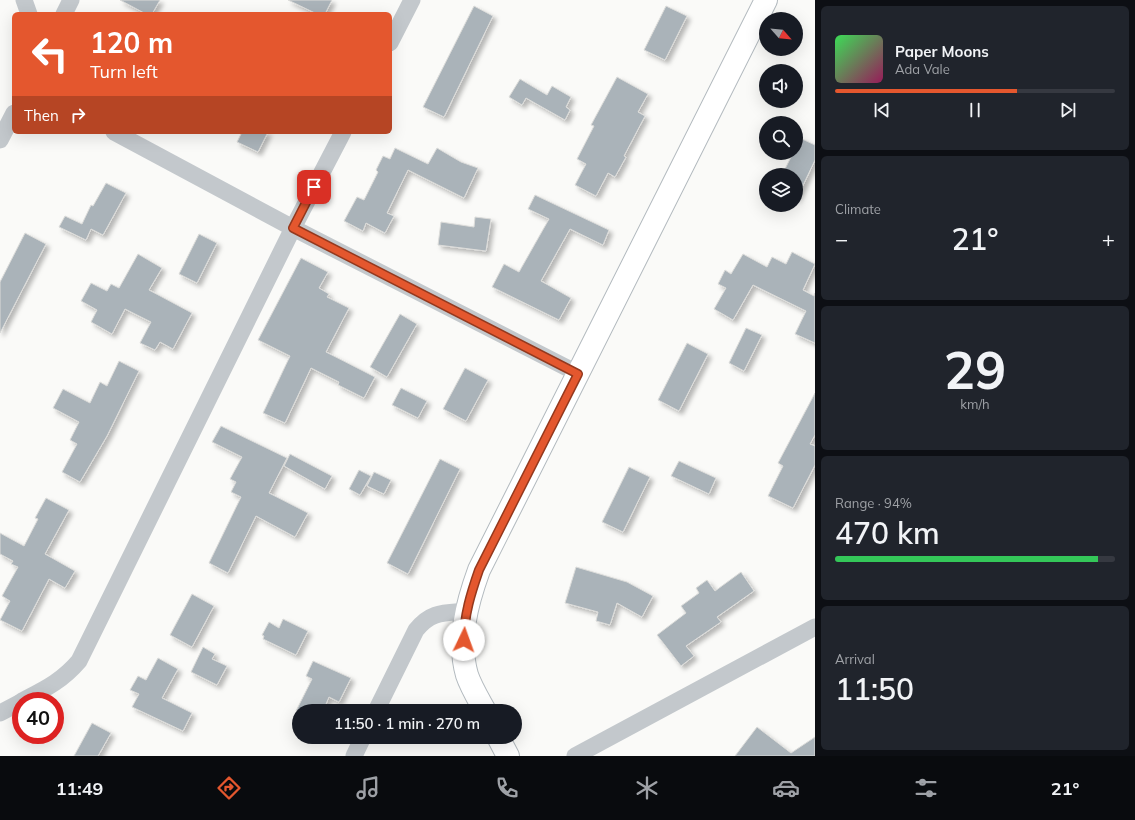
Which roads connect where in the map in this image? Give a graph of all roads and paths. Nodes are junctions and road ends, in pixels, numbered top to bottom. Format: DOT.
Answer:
graph roads {
  1 [pos="24,0"];
  2 [pos="71,0"];
  3 [pos="412,0"];
  4 [pos="766,0"];
  5 [pos="28,12"];
  6 [pos="65,12"];
  7 [pos="392,39"];
  8 [pos="12,118"];
  9 [pos="118,134"];
  10 [pos="342,134"];
  11 [pos="0,140"];
  12 [pos="293,228"];
  13 [pos="578,374"];
  14 [pos="467,611"];
  15 [pos="815,627"];
  16 [pos="39,692"];
  17 [pos="379,704"];
  18 [pos="481,704"];
  19 [pos="12,706"];
  20 [pos="0,713"];
  21 [pos="360,744"];
  22 [pos="502,744"];
  23 [pos="354,756"];
  24 [pos="508,756"];
  25 [pos="575,756"];
  1 -- 5 [label="street"];
  2 -- 6 [label="street"];
  3 -- 7 [label="street"];
  4 -- 13 [label="street"];
  8 -- 11 [label="street"];
  9 -- 12 [label="street"];
  10 -- 12 [label="street"];
  12 -- 13 [label="street"];
  12 -- 16 [label="street"];
  13 -- 14 [label="street"];
  14 -- 17 [label="street"];
  14 -- 18 [label="street"];
  15 -- 25 [label="street"];
  19 -- 20 [label="street"];
  21 -- 23 [label="street"];
  22 -- 24 [label="street"];
}
